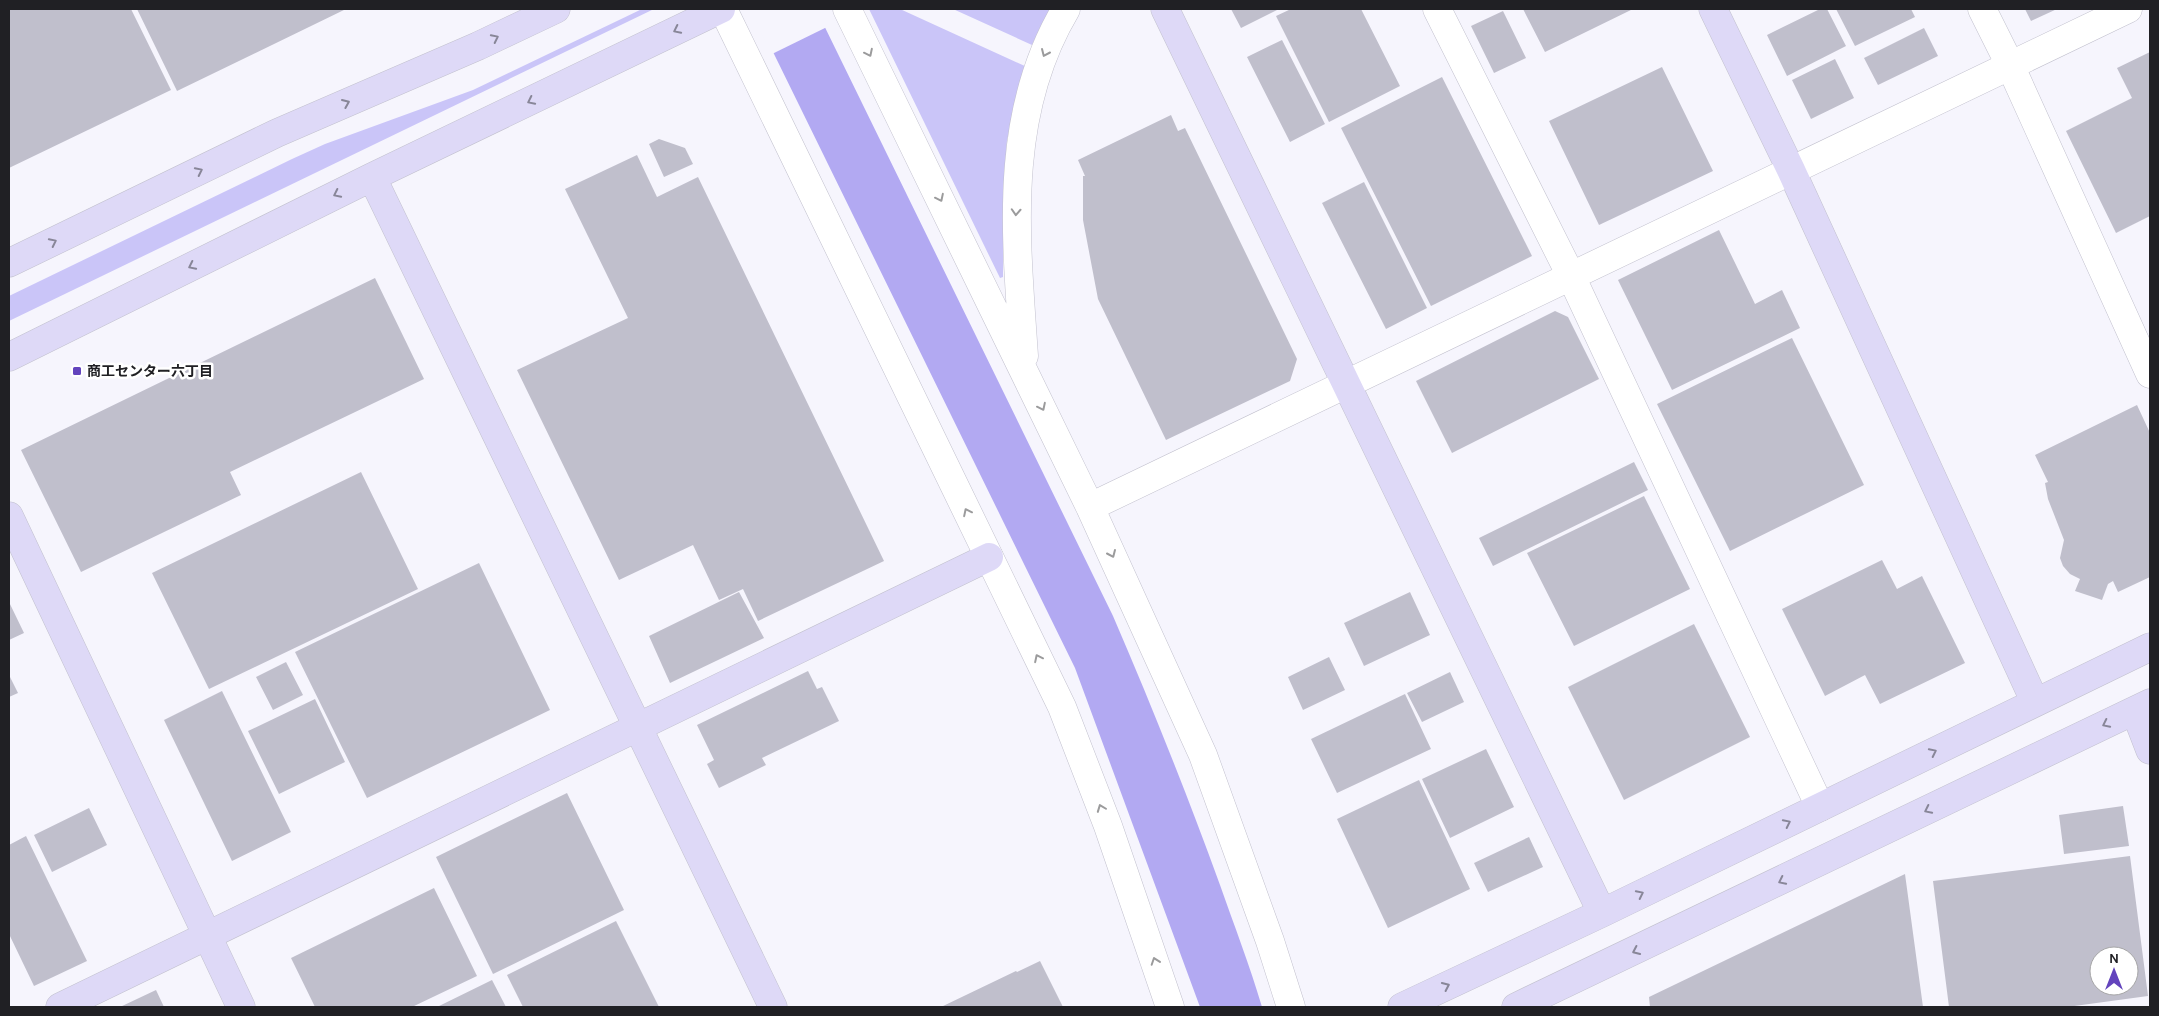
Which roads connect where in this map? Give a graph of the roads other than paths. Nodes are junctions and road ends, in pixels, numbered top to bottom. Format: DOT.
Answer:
graph roads {
  1 [pos="556,9"];
  2 [pos="722,9"];
  3 [pos="847,9"];
  4 [pos="1066,9"];
  5 [pos="1165,9"];
  6 [pos="1437,9"];
  7 [pos="1713,9"];
  8 [pos="1982,9"];
  9 [pos="2128,9"];
  10 [pos="2010,65"];
  11 [pos="1791,170"];
  12 [pos="372,177"];
  13 [pos="9,263"];
  14 [pos="1571,276"];
  15 [pos="9,357"];
  16 [pos="1024,370"];
  17 [pos="2150,374"];
  18 [pos="1346,382"];
  19 [pos="1090,507"];
  20 [pos="9,516"];
  21 [pos="989,557"];
  22 [pos="2150,647"];
  23 [pos="2034,702"];
  24 [pos="2142,707"];
  25 [pos="638,727"];
  26 [pos="2150,750"];
  27 [pos="1820,807"];
  28 [pos="1602,913"];
  29 [pos="207,936"];
  30 [pos="60,1007"];
  31 [pos="241,1007"];
  32 [pos="773,1007"];
  33 [pos="1170,1007"];
  34 [pos="1291,1007"];
  35 [pos="1402,1007"];
  36 [pos="1516,1007"];
  13 -- 1 [label="street, one-way"];
  2 -- 12 [label="street, one-way"];
  21 -- 2 [label="street, one-way"];
  3 -- 16 [label="street, one-way"];
  4 -- 16 [label="street, one-way"];
  5 -- 18 [label="street"];
  6 -- 14 [label="street"];
  7 -- 11 [label="street"];
  8 -- 10 [label="street"];
  9 -- 10 [label="street"];
  10 -- 11 [label="street"];
  10 -- 17 [label="street"];
  11 -- 14 [label="street"];
  11 -- 23 [label="street"];
  12 -- 15 [label="street, one-way"];
  12 -- 25 [label="street"];
  14 -- 18 [label="street"];
  14 -- 27 [label="street"];
  16 -- 19 [label="street, one-way"];
  18 -- 19 [label="street"];
  18 -- 28 [label="street"];
  19 -- 34 [label="street, one-way"];
  20 -- 29 [label="street"];
  21 -- 25 [label="street"];
  33 -- 21 [label="street, one-way"];
  22 -- 23 [label="street"];
  27 -- 23 [label="street, one-way"];
  24 -- 26 [label="street"];
  24 -- 36 [label="street, one-way"];
  25 -- 29 [label="street"];
  25 -- 32 [label="street"];
  28 -- 27 [label="street, one-way"];
  35 -- 28 [label="street, one-way"];
  29 -- 30 [label="street"];
  29 -- 31 [label="street"];
}
